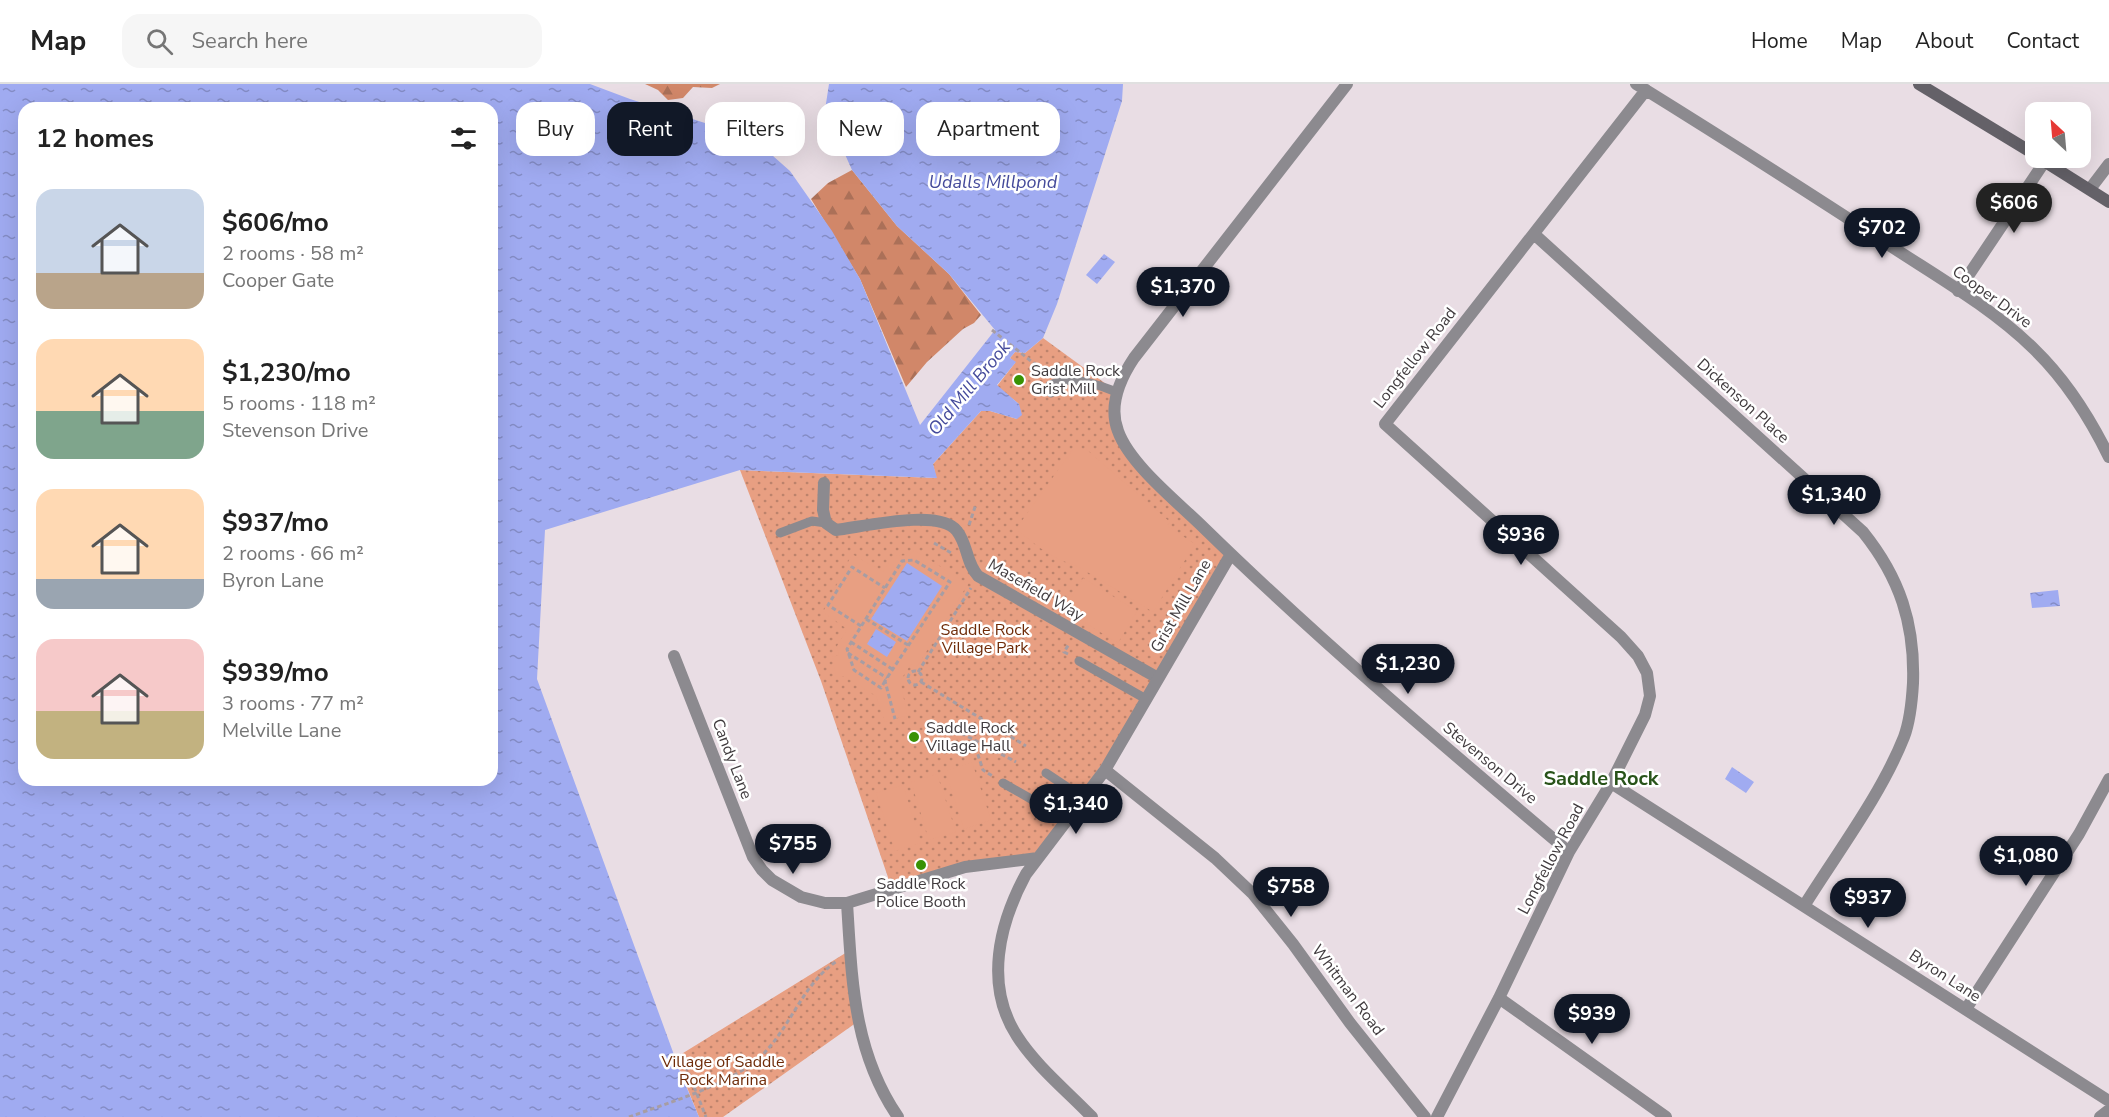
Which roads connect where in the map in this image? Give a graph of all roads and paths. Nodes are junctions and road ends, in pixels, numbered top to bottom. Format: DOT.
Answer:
graph roads {
  1 [pos="1347,84"];
  2 [pos="1919,84"];
  3 [pos="1641,87"];
  4 [pos="2025,149"];
  5 [pos="2109,164"];
  6 [pos="2034,168"];
  7 [pos="2056,168"];
  8 [pos="2090,189"];
  9 [pos="2109,202"];
  10 [pos="1534,234"];
  11 [pos="1958,291"];
  12 [pos="992,330"];
  13 [pos="1056,382"];
  14 [pos="1117,392"];
  15 [pos="1051,393"];
  16 [pos="2109,458"];
  17 [pos="825,483"];
  18 [pos="826,523"];
  19 [pos="780,533"];
  20 [pos="934,543"];
  21 [pos="952,553"];
  22 [pos="1231,554"];
  23 [pos="978,576"];
  24 [pos="885,588"];
  25 [pos="866,619"];
  26 [pos="861,626"];
  27 [pos="851,642"];
  28 [pos="908,645"];
  29 [pos="848,652"];
  30 [pos="674,656"];
  31 [pos="1079,660"];
  32 [pos="892,669"];
  33 [pos="918,672"];
  34 [pos="1158,678"];
  35 [pos="886,679"];
  36 [pos="921,682"];
  37 [pos="1146,699"];
  38 [pos="895,719"];
  39 [pos="941,726"];
  40 [pos="972,739"];
  41 [pos="1026,746"];
  42 [pos="1016,762"];
  43 [pos="1105,770"];
  44 [pos="1046,773"];
  45 [pos="2109,779"];
  46 [pos="1003,783"];
  47 [pos="1611,783"];
  48 [pos="1031,799"];
  49 [pos="1085,799"];
  50 [pos="1569,852"];
  51 [pos="1038,858"];
  52 [pos="847,903"];
  53 [pos="1804,906"];
  54 [pos="851,952"];
  55 [pos="1499,998"];
  56 [pos="1966,1010"];
  57 [pos="683,1059"];
  58 [pos="698,1091"];
  59 [pos="2109,1101"];
  60 [pos="2109,1110"];
  61 [pos="629,1117"];
  62 [pos="706,1117"];
  63 [pos="898,1117"];
  64 [pos="1092,1117"];
  65 [pos="1425,1117"];
  66 [pos="1437,1117"];
  67 [pos="1666,1117"];
  68 [pos="2100,1117"];
  1 -- 14 [label="street, Grist Mill Lane"];
  2 -- 4 [label="main road"];
  3 -- 10 [label="street, Longfellow Road"];
  3 -- 11 [label="street, Cooper Drive"];
  5 -- 8 [label="street"];
  6 -- 11 [label="street"];
  7 -- 8 [label="main road"];
  8 -- 9 [label="main road"];
  10 -- 47 [label="street, Longfellow Road"];
  10 -- 53 [label="street, Dickenson Place"];
  11 -- 16 [label="street, Cooper Drive"];
  12 -- 13 [label="path"];
  13 -- 14 [label="lane"];
  13 -- 15 [label="lane"];
  14 -- 22 [label="street, Grist Mill Lane"];
  17 -- 18 [label="street"];
  18 -- 19 [label="lane, Masefield Way"];
  18 -- 23 [label="street, Masefield Way"];
  20 -- 21 [label="path"];
  22 -- 34 [label="street, Grist Mill Lane"];
  22 -- 50 [label="street, Stevenson Drive"];
  23 -- 33 [label="path"];
  23 -- 34 [label="street, Masefield Way"];
  24 -- 25 [label="path"];
  24 -- 26 [label="path"];
  24 -- 28 [label="path"];
  25 -- 26 [label="path"];
  25 -- 28 [label="path"];
  26 -- 27 [label="path"];
  27 -- 29 [label="path"];
  27 -- 32 [label="path"];
  28 -- 32 [label="path"];
  29 -- 35 [label="path"];
  29 -- 35 [label="path"];
  30 -- 52 [label="street, Candy Lane"];
  31 -- 37 [label="lane"];
  32 -- 35 [label="path"];
  33 -- 36 [label="path"];
  33 -- 36 [label="path"];
  34 -- 37 [label="street, Grist Mill Lane"];
  35 -- 38 [label="path"];
  36 -- 41 [label="path"];
  37 -- 43 [label="street, Grist Mill Lane"];
  39 -- 40 [label="path"];
  40 -- 42 [label="path"];
  40 -- 46 [label="path"];
  43 -- 49 [label="street, Grist Mill Lane"];
  43 -- 65 [label="street, Whitman Road"];
  44 -- 49 [label="lane"];
  45 -- 56 [label="street"];
  46 -- 48 [label="lane"];
  47 -- 50 [label="street, Longfellow Road"];
  47 -- 53 [label="street, Byron Lane"];
  49 -- 51 [label="street, Grist Mill Lane"];
  50 -- 55 [label="street, Longfellow Road"];
  51 -- 52 [label="street, Candy Lane"];
  51 -- 64 [label="street, Grist Mill Lane"];
  52 -- 54 [label="street"];
  53 -- 56 [label="street, Byron Lane"];
  54 -- 58 [label="path"];
  54 -- 63 [label="street"];
  55 -- 66 [label="street, Longfellow Road"];
  55 -- 67 [label="street"];
  56 -- 59 [label="street, Byron Lane"];
  57 -- 58 [label="path"];
  58 -- 61 [label="path"];
  58 -- 62 [label="path"];
  60 -- 68 [label="street"];
}
